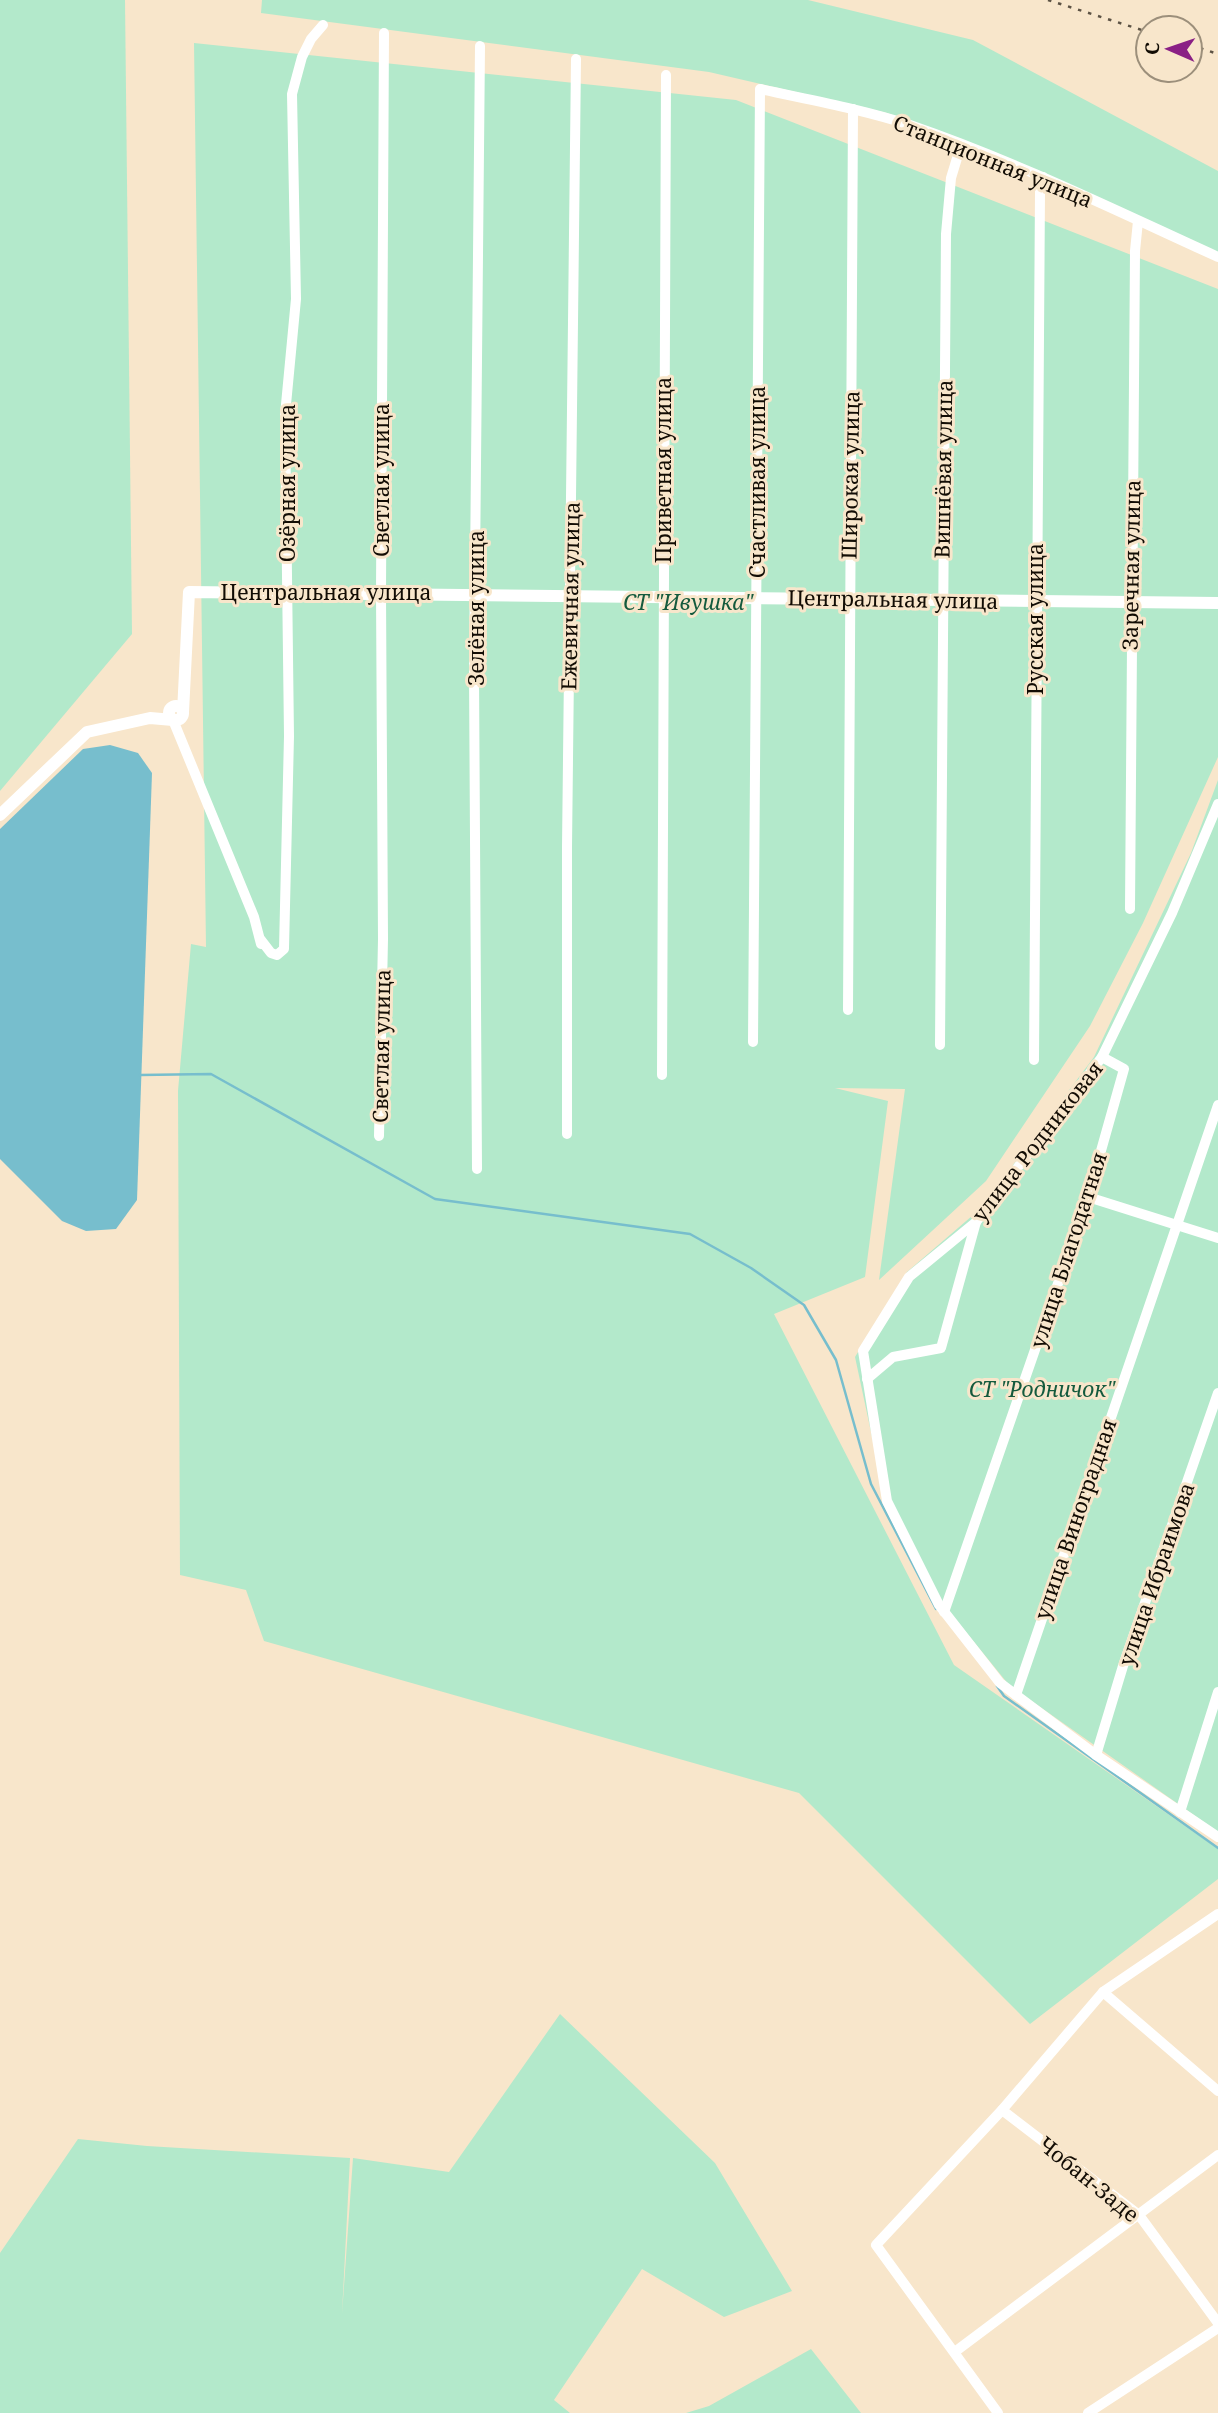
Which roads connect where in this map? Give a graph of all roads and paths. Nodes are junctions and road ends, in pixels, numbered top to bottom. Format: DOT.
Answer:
graph roads {
  1 [pos="323,25"];
  2 [pos="384,33"];
  3 [pos="480,47"];
  4 [pos="576,59"];
  5 [pos="666,75"];
  6 [pos="760,89"];
  7 [pos="853,109"];
  8 [pos="961,145"];
  9 [pos="1043,177"];
  10 [pos="1138,221"];
  11 [pos="1218,257"];
  12 [pos="287,593"];
  13 [pos="381,593"];
  14 [pos="475,593"];
  15 [pos="570,594"];
  16 [pos="662,596"];
  17 [pos="756,597"];
  18 [pos="849,598"];
  19 [pos="942,599"];
  20 [pos="1035,601"];
  21 [pos="1130,602"];
  22 [pos="1218,603"];
  23 [pos="177,712"];
  24 [pos="1218,804"];
  25 [pos="0,815"];
  26 [pos="1130,909"];
  27 [pos="261,940"];
  28 [pos="260,952"];
  29 [pos="848,1010"];
  30 [pos="752,1042"];
  31 [pos="940,1045"];
  32 [pos="1102,1058"];
  33 [pos="1034,1060"];
  34 [pos="662,1074"];
  35 [pos="1218,1105"];
  36 [pos="567,1134"];
  37 [pos="379,1136"];
  38 [pos="477,1168"];
  39 [pos="1088,1197"];
  40 [pos="976,1222"];
  41 [pos="1178,1226"];
  42 [pos="1218,1238"];
  43 [pos="867,1379"];
  44 [pos="1218,1393"];
  45 [pos="944,1612"];
  46 [pos="1218,1692"];
  47 [pos="1016,1695"];
  48 [pos="1096,1755"];
  49 [pos="1180,1812"];
  50 [pos="1218,1837"];
  51 [pos="1218,1914"];
  52 [pos="1103,1992"];
  53 [pos="1218,2091"];
  54 [pos="1002,2110"];
  55 [pos="1218,2155"];
  56 [pos="1139,2215"];
  57 [pos="1218,2326"];
  58 [pos="956,2351"];
  59 [pos="998,2413"];
  60 [pos="1088,2413"];
  1 -- 12 [label="street, Озёрная улица"];
  2 -- 13 [label="street, Светлая улица"];
  3 -- 14 [label="street, Зелёная улица"];
  4 -- 15 [label="street, Ежевичная улица"];
  5 -- 16 [label="street, Приветная улица"];
  6 -- 7 [label="street, Станционная улица"];
  6 -- 17 [label="street, Счастливая улица"];
  7 -- 8 [label="street, Станционная улица"];
  7 -- 18 [label="street, Широкая улица"];
  8 -- 9 [label="street, Станционная улица"];
  8 -- 19 [label="street, Вишнёвая улица"];
  9 -- 10 [label="street, Станционная улица"];
  9 -- 20 [label="street, Русская улица"];
  10 -- 11 [label="street, Станционная улица"];
  10 -- 21 [label="street, Заречная улица"];
  12 -- 13 [label="street, Центральная улица"];
  12 -- 23 [label="street, Центральная улица"];
  12 -- 27 [label="street, Озёрная улица"];
  13 -- 14 [label="street, Центральная улица"];
  13 -- 37 [label="street, Светлая улица"];
  14 -- 15 [label="street, Центральная улица"];
  14 -- 38 [label="street, Зелёная улица"];
  15 -- 16 [label="street, Центральная улица"];
  15 -- 36 [label="street, Ежевичная улица"];
  16 -- 17 [label="street, Центральная улица"];
  16 -- 34 [label="street, Приветная улица"];
  17 -- 18 [label="street, Центральная улица"];
  17 -- 30 [label="street, Счастливая улица"];
  18 -- 19 [label="street, Центральная улица"];
  18 -- 29 [label="street, Широкая улица"];
  19 -- 20 [label="street, Центральная улица"];
  19 -- 31 [label="street, Вишнёвая улица"];
  20 -- 21 [label="street, Центральная улица"];
  20 -- 33 [label="street, Русская улица"];
  21 -- 22 [label="street, Центральная улица"];
  21 -- 26 [label="street, Заречная улица"];
  23 -- 25 [label="street"];
  23 -- 27 [label="street"];
  24 -- 32 [label="street, улица Родниковая"];
  27 -- 28 [label="street"];
  32 -- 39 [label="street, улица Благодатная"];
  32 -- 40 [label="street, улица Родниковая"];
  35 -- 41 [label="street, улица Виноградная"];
  39 -- 41 [label="street"];
  39 -- 45 [label="street, улица Благодатная"];
  40 -- 43 [label="street, улица Родниковая"];
  40 -- 43 [label="street"];
  41 -- 42 [label="street"];
  41 -- 47 [label="street, улица Виноградная"];
  43 -- 45 [label="street, улица Родниковая"];
  44 -- 48 [label="street, улица Ибраимова"];
  45 -- 47 [label="street, улица Родниковая"];
  46 -- 49 [label="street"];
  47 -- 48 [label="street, улица Родниковая"];
  48 -- 49 [label="street, улица Родниковая"];
  49 -- 50 [label="street, улица Родниковая"];
  51 -- 52 [label="street"];
  52 -- 53 [label="street"];
  52 -- 54 [label="street"];
  54 -- 56 [label="street, Чобан-Заде"];
  54 -- 58 [label="street"];
  55 -- 56 [label="street"];
  56 -- 57 [label="street, Чобан-Заде"];
  56 -- 58 [label="street"];
  57 -- 60 [label="street"];
  58 -- 59 [label="street"];
}
